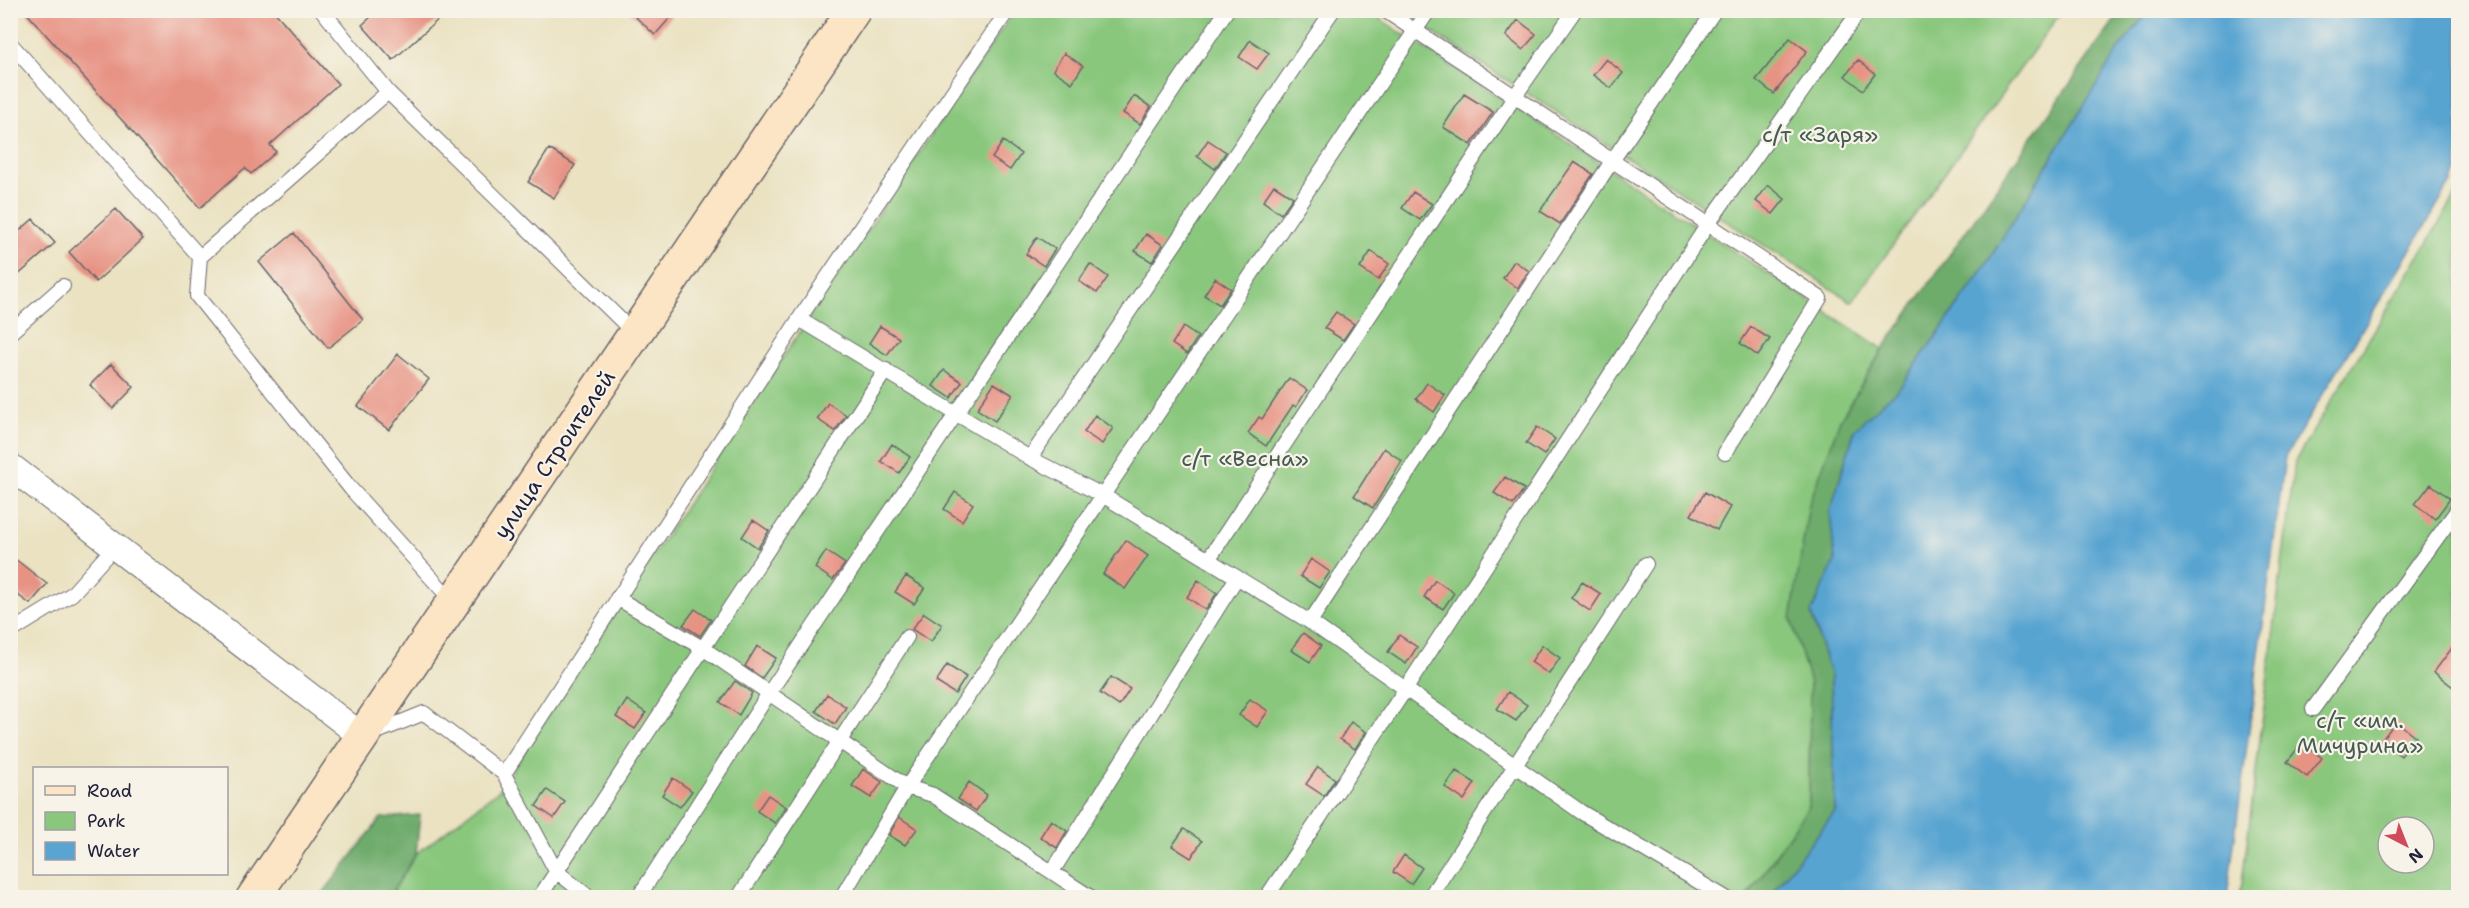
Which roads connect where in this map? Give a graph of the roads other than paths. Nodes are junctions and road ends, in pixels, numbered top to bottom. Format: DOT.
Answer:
graph roads {
  1 [pos="322,10"];
  2 [pos="854,10"];
  3 [pos="1008,10"];
  4 [pos="1227,10"];
  5 [pos="1333,10"];
  6 [pos="1384,10"];
  7 [pos="1429,10"];
  8 [pos="1575,10"];
  9 [pos="1715,10"];
  10 [pos="1860,10"];
  11 [pos="1415,31"];
  12 [pos="10,43"];
  13 [pos="388,92"];
  14 [pos="1515,96"];
  15 [pos="1612,161"];
  16 [pos="1708,224"];
  17 [pos="200,256"];
  18 [pos="63,286"];
  19 [pos="799,319"];
  20 [pos="10,333"];
  21 [pos="635,334"];
  22 [pos="886,370"];
  23 [pos="957,414"];
  24 [pos="1725,453"];
  25 [pos="1030,458"];
  26 [pos="10,466"];
  27 [pos="1104,496"];
  28 [pos="2458,509"];
  29 [pos="115,546"];
  30 [pos="1208,560"];
  31 [pos="1646,564"];
  32 [pos="1236,579"];
  33 [pos="617,598"];
  34 [pos="454,603"];
  35 [pos="1310,622"];
  36 [pos="10,632"];
  37 [pos="907,637"];
  38 [pos="704,649"];
  39 [pos="1405,690"];
  40 [pos="769,693"];
  41 [pos="2313,709"];
  42 [pos="363,737"];
  43 [pos="840,742"];
  44 [pos="1515,766"];
  45 [pos="504,774"];
  46 [pos="907,787"];
  47 [pos="556,871"];
  48 [pos="1052,872"];
  49 [pos="253,897"];
  50 [pos="539,897"];
  51 [pos="590,897"];
  52 [pos="638,897"];
  53 [pos="738,897"];
  54 [pos="841,897"];
  55 [pos="1092,897"];
  56 [pos="1266,897"];
  57 [pos="1429,897"];
  58 [pos="1726,897"];
  1 -- 13 [label="lane"];
  2 -- 21 [label="main road, улица Строителей"];
  3 -- 19 [label="lane"];
  4 -- 23 [label="lane"];
  5 -- 25 [label="lane"];
  6 -- 11 [label="lane"];
  7 -- 11 [label="lane"];
  8 -- 14 [label="lane"];
  9 -- 15 [label="lane"];
  10 -- 16 [label="lane"];
  11 -- 14 [label="lane"];
  11 -- 27 [label="lane"];
  12 -- 17 [label="lane"];
  13 -- 17 [label="lane"];
  13 -- 21 [label="lane"];
  14 -- 15 [label="lane"];
  14 -- 30 [label="lane"];
  15 -- 16 [label="lane"];
  15 -- 35 [label="lane"];
  16 -- 24 [label="lane"];
  16 -- 39 [label="lane"];
  17 -- 34 [label="lane"];
  18 -- 20 [label="lane"];
  19 -- 22 [label="lane"];
  19 -- 33 [label="lane"];
  21 -- 34 [label="main road, улица Строителей"];
  22 -- 23 [label="lane"];
  22 -- 38 [label="lane"];
  23 -- 25 [label="lane"];
  23 -- 40 [label="lane"];
  25 -- 27 [label="lane"];
  26 -- 29 [label="street"];
  27 -- 30 [label="lane"];
  27 -- 46 [label="lane"];
  28 -- 41 [label="lane"];
  29 -- 36 [label="lane"];
  29 -- 42 [label="street"];
  30 -- 32 [label="lane"];
  31 -- 44 [label="lane"];
  32 -- 35 [label="lane"];
  32 -- 48 [label="lane"];
  33 -- 38 [label="lane"];
  33 -- 45 [label="lane"];
  34 -- 42 [label="main road, улица Строителей"];
  35 -- 39 [label="lane"];
  37 -- 43 [label="lane"];
  38 -- 40 [label="lane"];
  38 -- 47 [label="lane"];
  39 -- 44 [label="lane"];
  39 -- 56 [label="lane"];
  40 -- 43 [label="lane"];
  40 -- 52 [label="lane"];
  42 -- 45 [label="lane"];
  42 -- 49 [label="main road, улица Строителей"];
  43 -- 46 [label="lane"];
  43 -- 53 [label="lane"];
  44 -- 57 [label="lane"];
  44 -- 58 [label="lane"];
  45 -- 47 [label="lane"];
  46 -- 48 [label="lane"];
  46 -- 54 [label="lane"];
  47 -- 50 [label="lane"];
  47 -- 51 [label="lane"];
  48 -- 55 [label="lane"];
}
